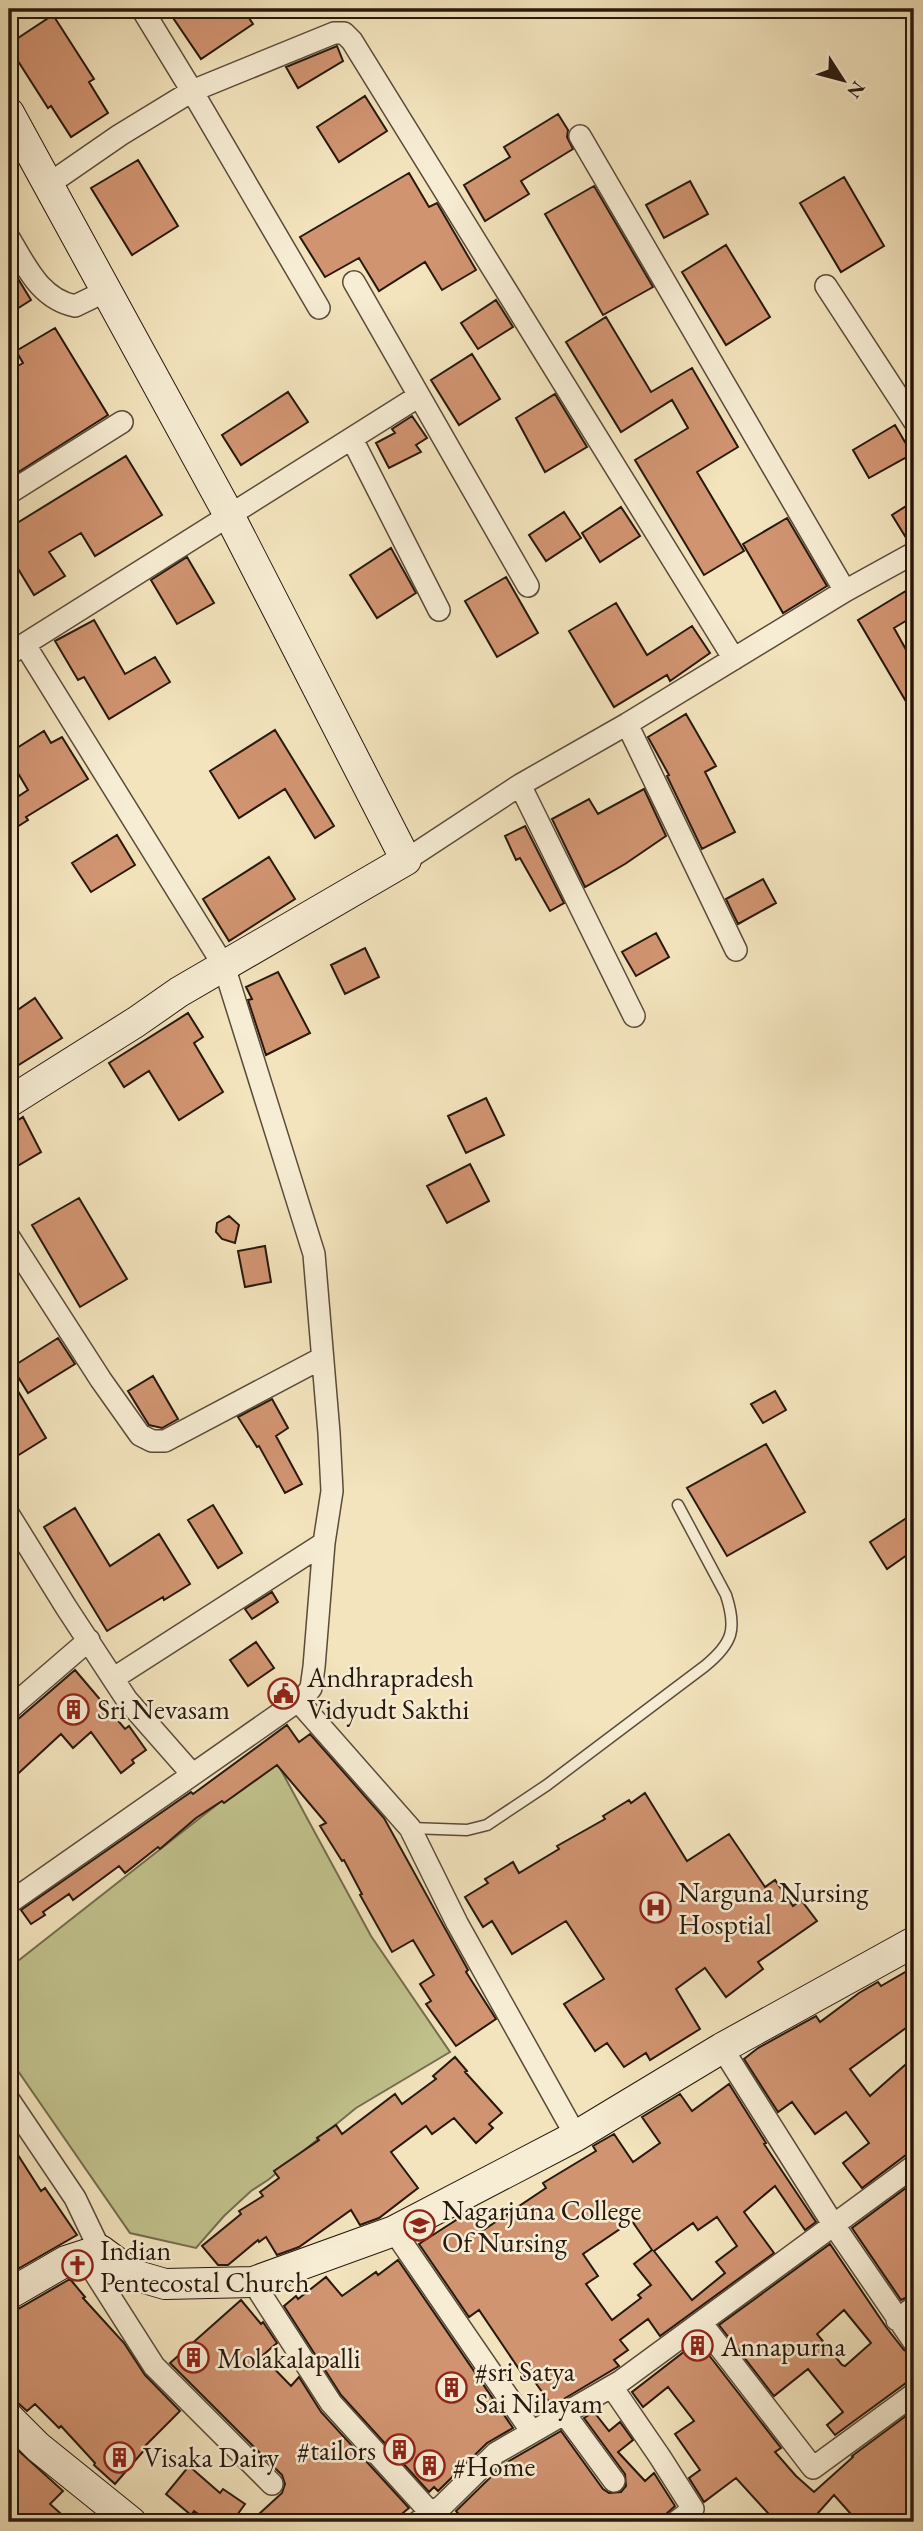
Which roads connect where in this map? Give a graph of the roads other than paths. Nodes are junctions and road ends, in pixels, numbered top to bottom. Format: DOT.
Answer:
graph roads {
  1 [pos="142,9"];
  2 [pos="192,91"];
  3 [pos="9,114"];
  4 [pos="580,136"];
  5 [pos="49,184"];
  6 [pos="9,238"];
  7 [pos="355,282"];
  8 [pos="826,286"];
  9 [pos="106,291"];
  10 [pos="319,308"];
  11 [pos="419,396"];
  12 [pos="914,421"];
  13 [pos="122,422"];
  14 [pos="352,439"];
  15 [pos="9,493"];
  16 [pos="229,515"];
  17 [pos="914,553"];
  18 [pos="528,586"];
  19 [pos="845,591"];
  20 [pos="439,610"];
  21 [pos="17,649"];
  22 [pos="734,659"];
  23 [pos="627,724"];
  24 [pos="520,785"];
  25 [pos="407,860"];
  26 [pos="736,950"];
  27 [pos="224,966"];
  28 [pos="634,1016"];
  29 [pos="9,1102"];
  30 [pos="9,1237"];
  31 [pos="323,1358"];
  32 [pos="678,1505"];
  33 [pos="9,1515"];
  34 [pos="324,1543"];
  35 [pos="89,1640"];
  36 [pos="114,1678"];
  37 [pos="299,1702"];
  38 [pos="9,1709"];
  39 [pos="192,1774"];
  40 [pos="410,1828"];
  41 [pos="9,1903"];
  42 [pos="912,1948"];
  43 [pos="722,2048"];
  44 [pos="9,2100"];
  45 [pos="576,2136"];
  46 [pos="914,2166"];
  47 [pos="833,2224"];
  48 [pos="394,2231"];
  49 [pos="92,2253"];
  50 [pos="253,2282"];
  51 [pos="9,2294"];
  52 [pos="914,2307"];
  53 [pos="897,2320"];
  54 [pos="702,2323"];
  55 [pos="914,2342"];
  56 [pos="611,2388"];
  57 [pos="914,2394"];
  58 [pos="564,2413"];
  59 [pos="9,2418"];
  60 [pos="532,2432"];
  61 [pos="614,2481"];
  62 [pos="272,2484"];
  63 [pos="428,2519"];
  64 [pos="131,2522"];
  65 [pos="676,2522"];
  1 -- 2 [label="street"];
  2 -- 5 [label="street"];
  2 -- 10 [label="street"];
  2 -- 22 [label="street"];
  3 -- 5 [label="street"];
  4 -- 19 [label="street"];
  5 -- 9 [label="street"];
  6 -- 9 [label="street"];
  7 -- 11 [label="street"];
  8 -- 12 [label="street"];
  9 -- 16 [label="street"];
  11 -- 14 [label="street"];
  11 -- 18 [label="street"];
  13 -- 15 [label="street"];
  14 -- 16 [label="street"];
  14 -- 20 [label="street"];
  16 -- 21 [label="street"];
  16 -- 25 [label="street"];
  17 -- 19 [label="street"];
  19 -- 22 [label="street"];
  21 -- 27 [label="street"];
  22 -- 23 [label="street"];
  23 -- 24 [label="street"];
  23 -- 26 [label="street"];
  24 -- 25 [label="street"];
  24 -- 28 [label="street"];
  25 -- 27 [label="street"];
  27 -- 29 [label="street"];
  27 -- 31 [label="street"];
  30 -- 31 [label="street"];
  31 -- 34 [label="street"];
  32 -- 40 [label="lane"];
  33 -- 35 [label="street"];
  34 -- 36 [label="street"];
  34 -- 37 [label="street"];
  35 -- 36 [label="street"];
  35 -- 38 [label="street"];
  36 -- 39 [label="street"];
  37 -- 39 [label="street"];
  37 -- 40 [label="street"];
  39 -- 41 [label="street"];
  40 -- 45 [label="street"];
  42 -- 43 [label="street"];
  43 -- 45 [label="street"];
  43 -- 47 [label="street"];
  44 -- 49 [label="street"];
  45 -- 48 [label="street"];
  46 -- 47 [label="street"];
  47 -- 53 [label="street"];
  47 -- 54 [label="street"];
  48 -- 50 [label="street"];
  48 -- 60 [label="street"];
  49 -- 50 [label="street"];
  49 -- 51 [label="street"];
  49 -- 62 [label="street"];
  50 -- 63 [label="street"];
  52 -- 53 [label="street"];
  53 -- 55 [label="street"];
  54 -- 56 [label="street"];
  54 -- 57 [label="street"];
  56 -- 58 [label="street"];
  56 -- 65 [label="street"];
  58 -- 60 [label="street"];
  58 -- 61 [label="street"];
  59 -- 64 [label="street"];
  60 -- 63 [label="street"];
}
